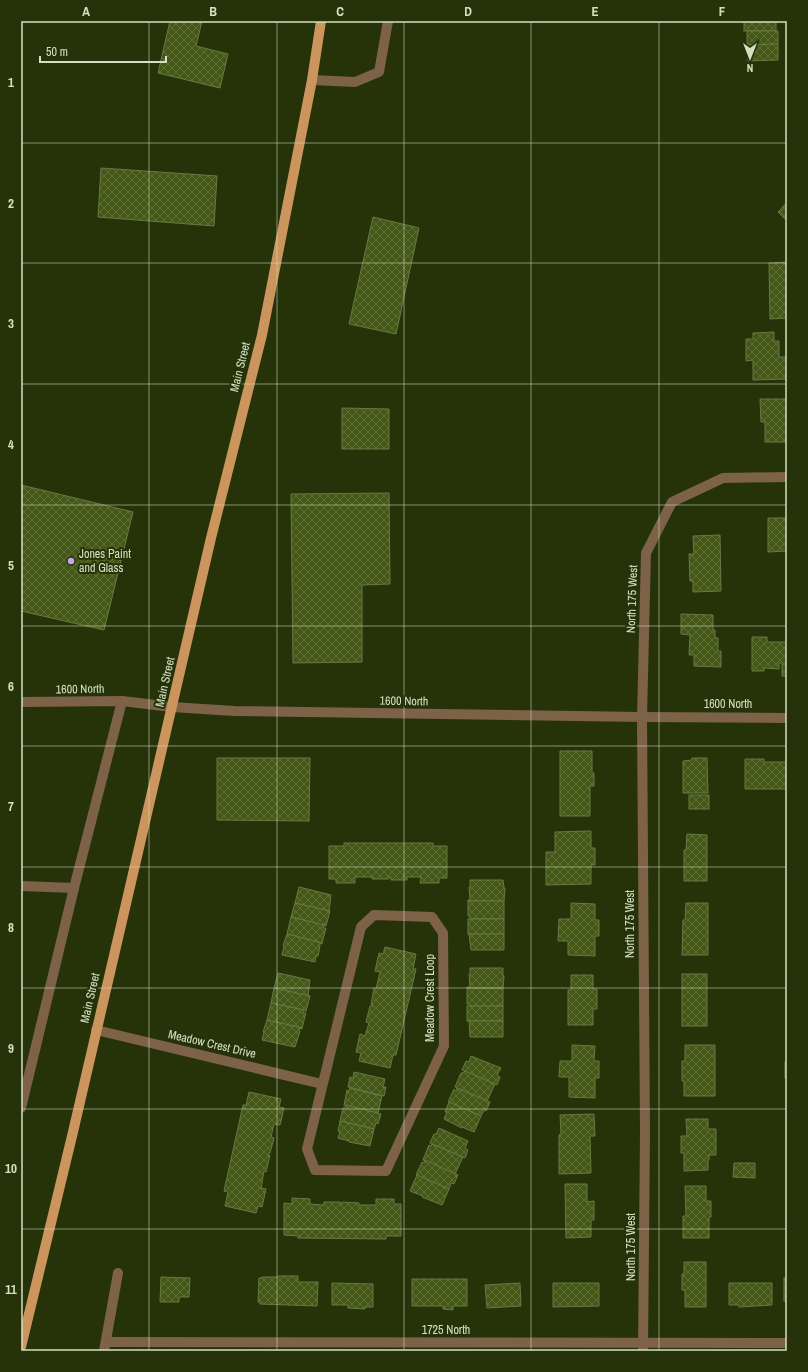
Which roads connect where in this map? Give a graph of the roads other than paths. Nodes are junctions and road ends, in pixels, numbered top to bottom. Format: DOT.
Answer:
graph roads {
  1 [pos="321,21"];
  2 [pos="388,21"];
  3 [pos="312,80"];
  4 [pos="787,477"];
  5 [pos="122,701"];
  6 [pos="21,702"];
  7 [pos="172,707"];
  8 [pos="642,717"];
  9 [pos="787,718"];
  10 [pos="21,886"];
  11 [pos="74,888"];
  12 [pos="96,1030"];
  13 [pos="322,1084"];
  14 [pos="21,1108"];
  15 [pos="118,1273"];
  16 [pos="22,1340"];
  17 [pos="787,1343"];
  18 [pos="105,1346"];
  19 [pos="643,1347"];
  1 -- 3 [label="main road, Main Street"];
  2 -- 3 [label="street"];
  3 -- 7 [label="main road, Main Street"];
  4 -- 8 [label="street, North 175 West"];
  5 -- 6 [label="street, 1600 North"];
  5 -- 7 [label="street, 1600 North"];
  5 -- 11 [label="street"];
  7 -- 8 [label="street, 1600 North"];
  7 -- 12 [label="main road, Main Street"];
  8 -- 9 [label="street, 1600 North"];
  8 -- 19 [label="street, North 175 West"];
  10 -- 11 [label="street"];
  11 -- 14 [label="street"];
  12 -- 13 [label="street, Meadow Crest Drive"];
  12 -- 16 [label="main road, Main Street"];
  13 -- 13 [label="street, Meadow Crest Loop"];
  15 -- 18 [label="street"];
  17 -- 19 [label="street, 1725 North"];
  18 -- 19 [label="street, 1725 North"];
}
